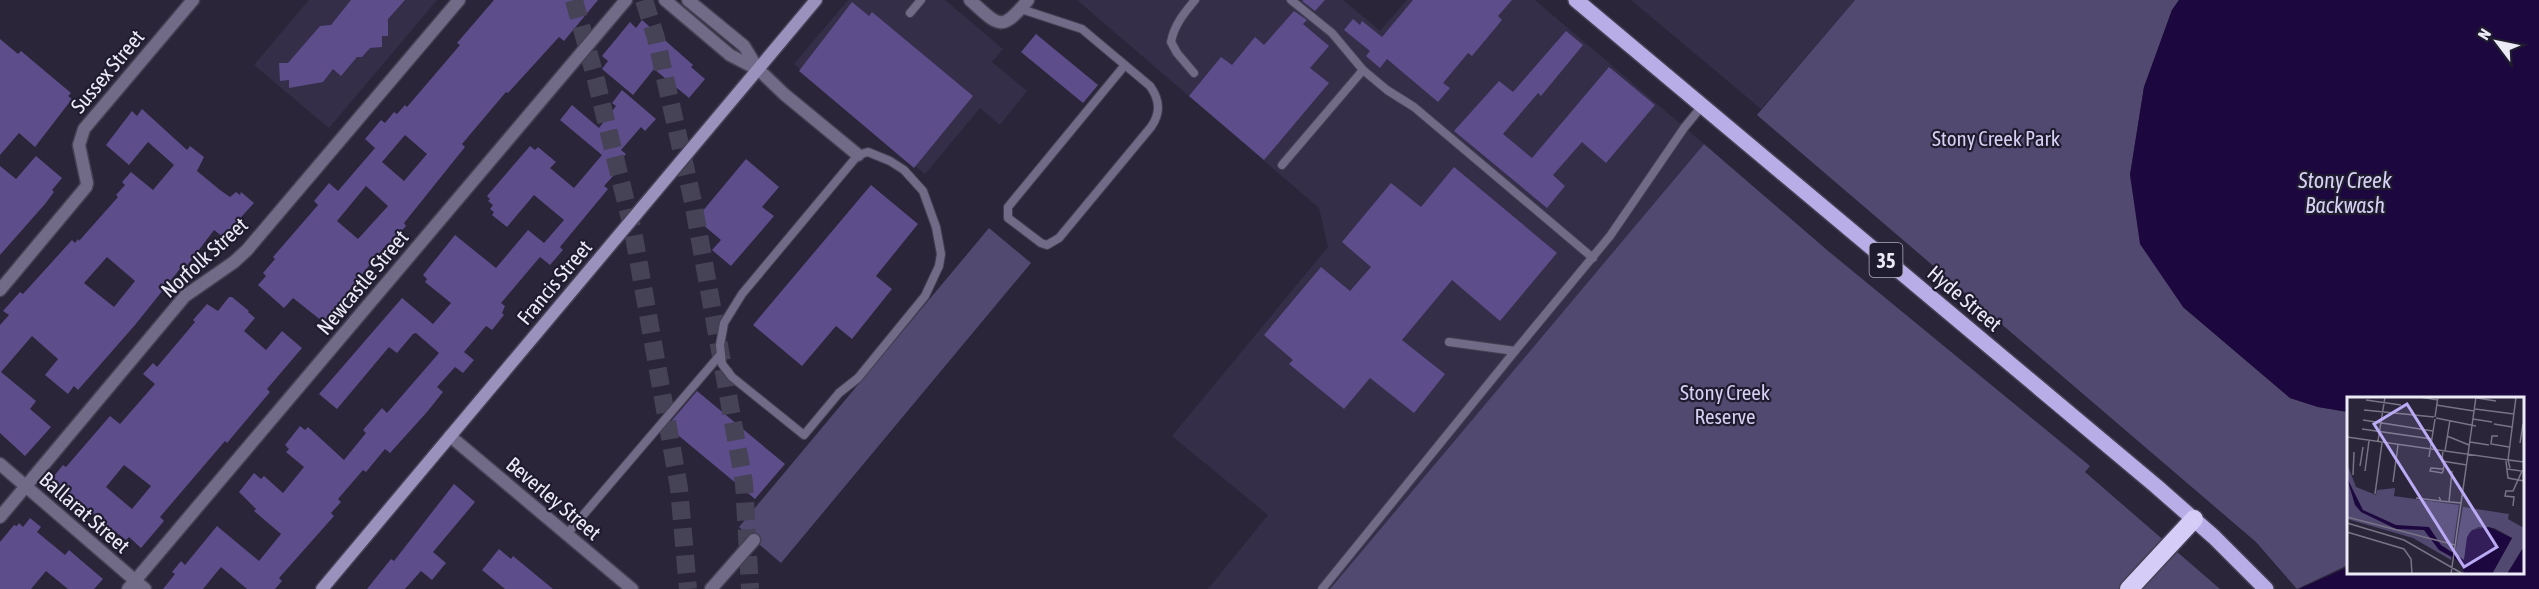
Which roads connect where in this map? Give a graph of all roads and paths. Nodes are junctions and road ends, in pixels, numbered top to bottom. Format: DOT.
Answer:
graph roads {
  1 [pos="193,0"];
  2 [pos="459,0"];
  3 [pos="626,0"];
  4 [pos="665,0"];
  5 [pos="688,0"];
  6 [pos="816,0"];
  7 [pos="921,0"];
  8 [pos="970,0"];
  9 [pos="1196,0"];
  10 [pos="1291,0"];
  11 [pos="1578,1"];
  12 [pos="1024,4"];
  13 [pos="910,13"];
  14 [pos="1125,65"];
  15 [pos="758,69"];
  16 [pos="1362,70"];
  17 [pos="1194,73"];
  18 [pos="1702,106"];
  19 [pos="858,155"];
  20 [pos="1282,165"];
  21 [pos="1593,258"];
  22 [pos="0,290"];
  23 [pos="1449,342"];
  24 [pos="1515,351"];
  25 [pos="720,355"];
  26 [pos="450,436"];
  27 [pos="0,464"];
  28 [pos="26,486"];
  29 [pos="0,517"];
  30 [pos="2194,519"];
  31 [pos="567,534"];
  32 [pos="754,540"];
  33 [pos="136,586"];
  34 [pos="322,589"];
  35 [pos="632,589"];
  36 [pos="711,589"];
  37 [pos="1322,589"];
  38 [pos="2129,589"];
  39 [pos="2266,589"];
  1 -- 22 [label="street, Sussex Street"];
  2 -- 28 [label="street, Norfolk Street"];
  3 -- 33 [label="street, Newcastle Street"];
  4 -- 15 [label="street"];
  5 -- 15 [label="street"];
  6 -- 15 [label="main road, Francis Street"];
  7 -- 13 [label="lane"];
  8 -- 12 [label="street"];
  9 -- 17 [label="lane"];
  10 -- 16 [label="lane"];
  11 -- 18 [label="main road, Hyde Street / 35"];
  12 -- 14 [label="lane"];
  14 -- 14 [label="lane"];
  15 -- 19 [label="street"];
  15 -- 26 [label="main road, Francis Street"];
  16 -- 20 [label="lane"];
  16 -- 21 [label="lane"];
  18 -- 21 [label="lane"];
  18 -- 30 [label="main road, Hyde Street / 35"];
  19 -- 25 [label="lane"];
  19 -- 25 [label="lane"];
  21 -- 24 [label="lane"];
  23 -- 24 [label="lane"];
  24 -- 37 [label="lane"];
  25 -- 31 [label="lane"];
  26 -- 31 [label="street, Beverley Street"];
  26 -- 34 [label="main road, Francis Street"];
  27 -- 28 [label="street, Ballarat Street"];
  28 -- 29 [label="street, Norfolk Street"];
  28 -- 33 [label="street, Ballarat Street"];
  30 -- 38 [label="highway"];
  30 -- 39 [label="main road, Hyde Street / 35"];
  31 -- 35 [label="street, Beverley Street"];
  32 -- 36 [label="street"];
}
